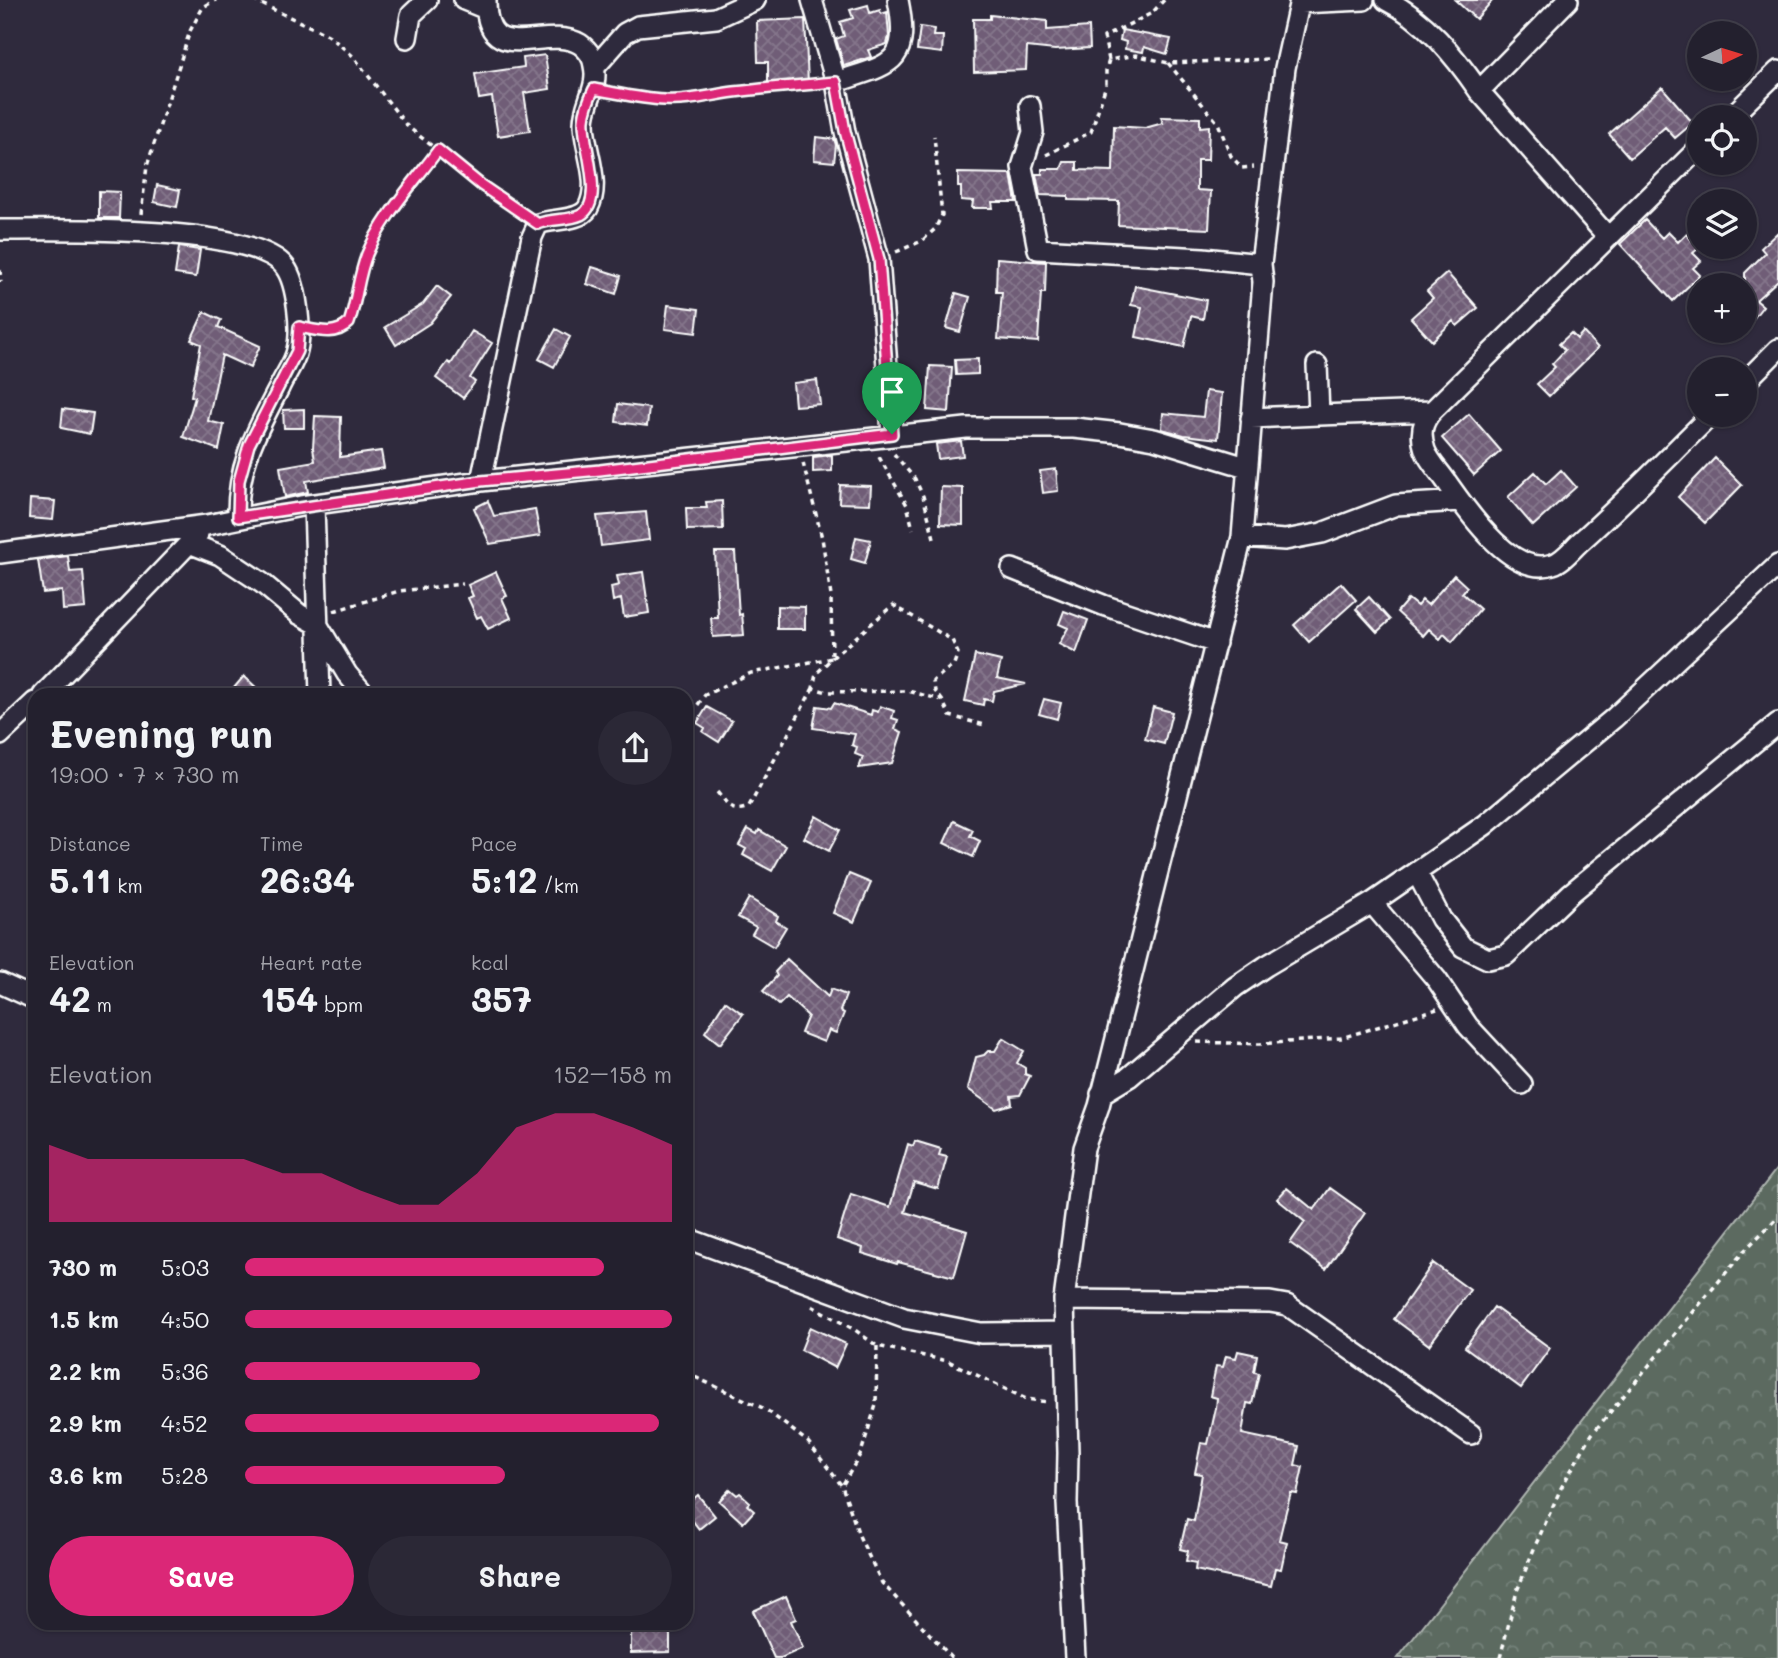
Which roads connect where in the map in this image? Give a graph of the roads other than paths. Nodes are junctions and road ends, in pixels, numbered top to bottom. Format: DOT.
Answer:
graph roads {
  1 [pos="427,0"];
  2 [pos="464,0"];
  3 [pos="755,0"];
  4 [pos="812,0"];
  5 [pos="898,0"];
  6 [pos="1364,0"];
  7 [pos="1386,0"];
  8 [pos="1568,0"];
  9 [pos="1300,1"];
  10 [pos="486,5"];
  11 [pos="407,38"];
  12 [pos="595,67"];
  13 [pos="1778,71"];
  14 [pos="836,82"];
  15 [pos="1479,91"];
  16 [pos="1743,105"];
  17 [pos="1030,106"];
  18 [pos="1687,160"];
  19 [pos="0,230"];
  20 [pos="1608,237"];
  21 [pos="1261,264"];
  22 [pos="1778,349"];
  23 [pos="1317,365"];
  24 [pos="1757,370"];
  25 [pos="1432,411"];
  26 [pos="1319,415"];
  27 [pos="1251,418"];
  28 [pos="1699,427"];
  29 [pos="879,436"];
  30 [pos="1246,467"];
  31 [pos="481,481"];
  32 [pos="1460,501"];
  33 [pos="314,505"];
  34 [pos="238,517"];
  35 [pos="207,525"];
  36 [pos="1242,537"];
  37 [pos="190,543"];
  38 [pos="0,553"];
  39 [pos="1778,565"];
  40 [pos="1012,569"];
  41 [pos="317,624"];
  42 [pos="1216,643"];
  43 [pos="50,688"];
  44 [pos="320,688"];
  45 [pos="359,688"];
  46 [pos="28,709"];
  47 [pos="1778,723"];
  48 [pos="0,735"];
  49 [pos="1417,873"];
  50 [pos="1372,903"];
  51 [pos="0,983"];
  52 [pos="28,996"];
  53 [pos="1522,1084"];
  54 [pos="1101,1094"];
  55 [pos="693,1241"];
  56 [pos="1064,1300"];
  57 [pos="1065,1332"];
  58 [pos="1471,1434"];
  59 [pos="1074,1658"];
  1 -- 11 [label="street"];
  2 -- 10 [label="street"];
  3 -- 12 [label="street"];
  4 -- 14 [label="street"];
  5 -- 14 [label="street"];
  6 -- 9 [label="street"];
  7 -- 15 [label="street"];
  8 -- 15 [label="street"];
  9 -- 21 [label="street"];
  10 -- 12 [label="street"];
  12 -- 31 [label="street"];
  13 -- 16 [label="street"];
  14 -- 29 [label="street"];
  15 -- 20 [label="street"];
  17 -- 21 [label="street"];
  18 -- 20 [label="street"];
  19 -- 34 [label="street"];
  20 -- 25 [label="street"];
  21 -- 27 [label="street"];
  22 -- 24 [label="street"];
  23 -- 26 [label="street"];
  25 -- 26 [label="street"];
  25 -- 32 [label="street"];
  26 -- 27 [label="street"];
  27 -- 30 [label="street"];
  28 -- 32 [label="street"];
  29 -- 30 [label="street"];
  29 -- 31 [label="street"];
  30 -- 36 [label="street"];
  31 -- 33 [label="street"];
  32 -- 36 [label="street"];
  33 -- 34 [label="street"];
  33 -- 41 [label="street"];
  34 -- 35 [label="street"];
  35 -- 37 [label="street"];
  35 -- 38 [label="street"];
  36 -- 42 [label="street"];
  37 -- 41 [label="street"];
  37 -- 43 [label="street"];
  39 -- 49 [label="street"];
  40 -- 42 [label="street"];
  41 -- 44 [label="street"];
  41 -- 45 [label="street"];
  42 -- 54 [label="street"];
  46 -- 48 [label="street"];
  47 -- 49 [label="street"];
  49 -- 50 [label="street"];
  50 -- 53 [label="street"];
  50 -- 54 [label="street"];
  51 -- 52 [label="street"];
  54 -- 56 [label="street"];
  55 -- 57 [label="street"];
  56 -- 57 [label="street"];
  56 -- 58 [label="street"];
  57 -- 59 [label="street"];
}
